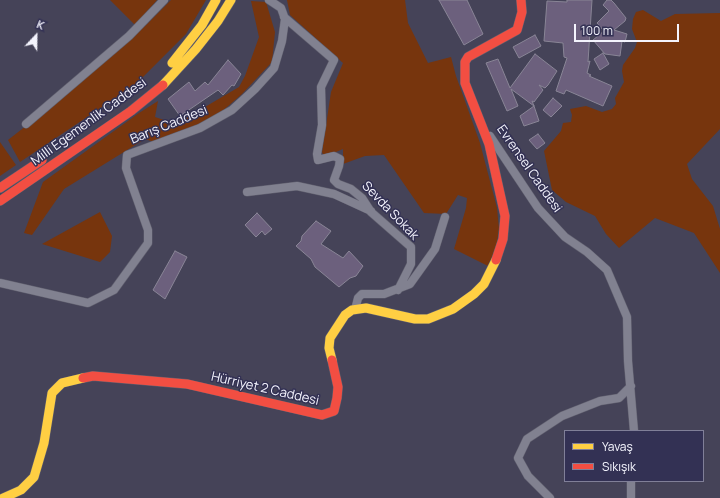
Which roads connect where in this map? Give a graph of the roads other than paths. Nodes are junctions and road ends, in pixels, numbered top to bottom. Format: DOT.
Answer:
graph roads {
  1 [pos="164,0"];
  2 [pos="216,0"];
  3 [pos="231,0"];
  4 [pos="269,0"];
  5 [pos="521,0"];
  6 [pos="284,17"];
  7 [pos="163,71"];
  8 [pos="146,87"];
  9 [pos="475,111"];
  10 [pos="26,124"];
  11 [pos="77,137"];
  12 [pos="51,154"];
  13 [pos="0,188"];
  14 [pos="247,192"];
  15 [pos="0,201"];
  16 [pos="371,212"];
  17 [pos="445,217"];
  18 [pos="0,283"];
  19 [pos="398,290"];
  20 [pos="355,310"];
  21 [pos="631,386"];
  22 [pos="634,430"];
  23 [pos="631,482"];
  24 [pos="4,498"];
  25 [pos="550,498"];
  26 [pos="631,498"];
  1 -- 10 [label="street"];
  2 -- 7 [label="main road"];
  3 -- 15 [label="main road, Milli Egemenlik Caddesi"];
  4 -- 6 [label="street"];
  5 -- 9 [label="main road"];
  6 -- 16 [label="street, Sevda Sokak"];
  6 -- 18 [label="street, Barış Caddesi"];
  8 -- 11 [label="main road, Milli Egemenlik Caddesi"];
  9 -- 20 [label="main road"];
  9 -- 21 [label="street, Evrensel Caddesi"];
  12 -- 13 [label="main road, Milli Egemenlik Caddesi"];
  14 -- 16 [label="street"];
  16 -- 19 [label="street, Sevda Sokak"];
  17 -- 19 [label="street"];
  19 -- 20 [label="street"];
  20 -- 24 [label="main road, Hürriyet 2 Caddesi"];
  21 -- 22 [label="street, Evrensel Caddesi"];
  21 -- 25 [label="street"];
  23 -- 26 [label="street"];
}
